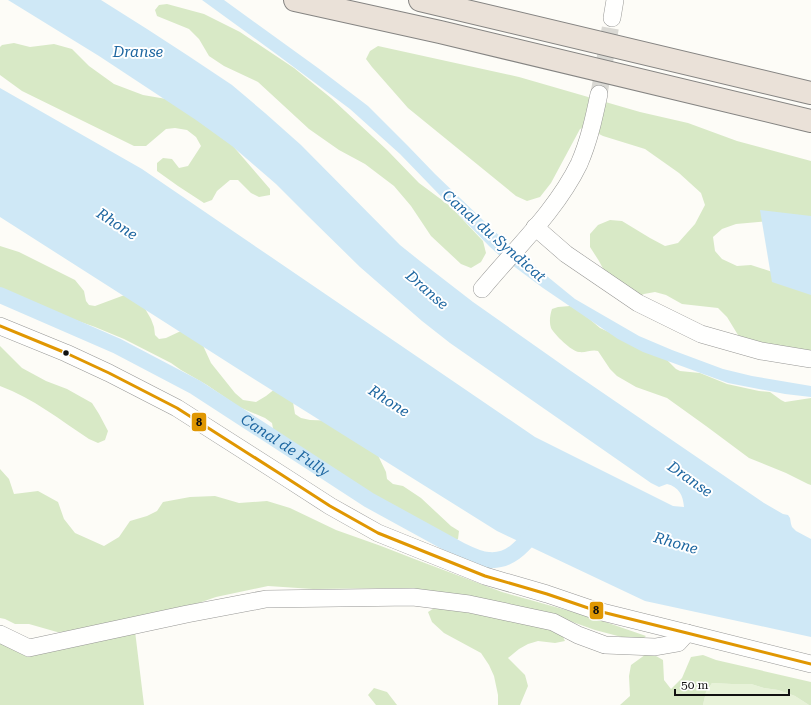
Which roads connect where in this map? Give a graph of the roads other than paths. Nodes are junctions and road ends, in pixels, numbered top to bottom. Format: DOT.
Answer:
graph roads {
  1 [pos="295,0"];
  2 [pos="420,0"];
  3 [pos="615,0"];
  4 [pos="612,18"];
  5 [pos="811,93"];
  6 [pos="599,94"];
  7 [pos="811,121"];
  8 [pos="531,232"];
  9 [pos="482,289"];
  10 [pos="0,326"];
  11 [pos="811,359"];
  12 [pos="687,632"];
  13 [pos="0,634"];
  14 [pos="811,664"];
  1 -- 7 [label="highway"];
  2 -- 5 [label="highway"];
  3 -- 4 [label="street"];
  6 -- 8 [label="street"];
  8 -- 9 [label="street"];
  8 -- 11 [label="street"];
  10 -- 12 [label="street"];
  12 -- 13 [label="street"];
  12 -- 14 [label="street"];
}
